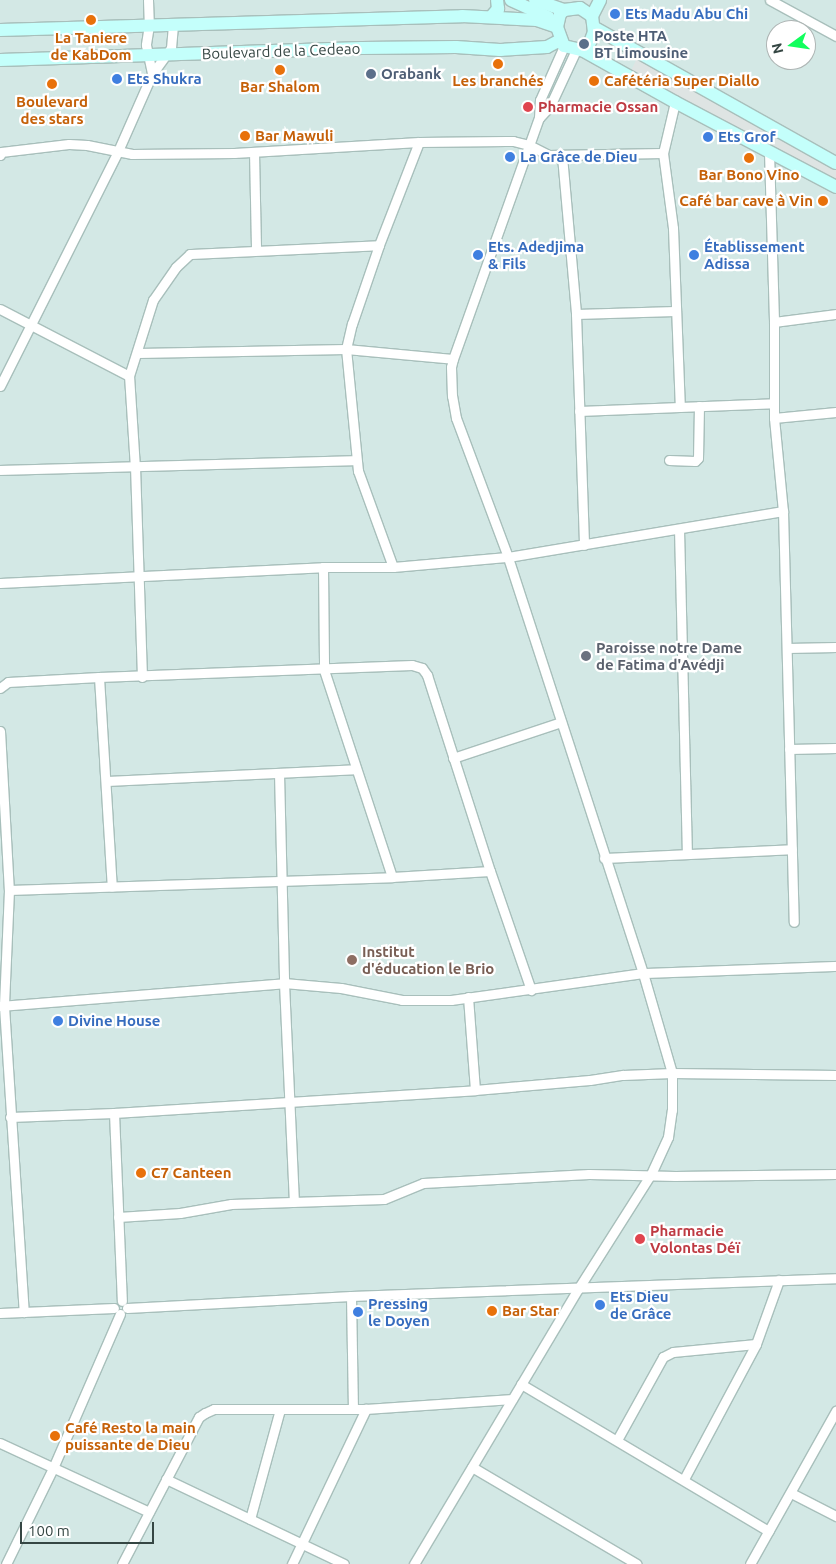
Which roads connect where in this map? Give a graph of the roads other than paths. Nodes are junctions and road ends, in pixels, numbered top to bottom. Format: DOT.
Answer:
graph roads {
  1 [pos="148,0"];
  2 [pos="498,0"];
  3 [pos="512,0"];
  4 [pos="535,0"];
  5 [pos="600,0"];
  6 [pos="770,0"];
  7 [pos="582,4"];
  8 [pos="491,17"];
  9 [pos="559,19"];
  10 [pos="593,22"];
  11 [pos="173,24"];
  12 [pos="149,25"];
  13 [pos="0,30"];
  14 [pos="836,36"];
  15 [pos="571,46"];
  16 [pos="167,54"];
  17 [pos="147,55"];
  18 [pos="0,60"];
  19 [pos="152,74"];
  20 [pos="674,102"];
  21 [pos="539,118"];
  22 [pos="419,142"];
  23 [pos="529,145"];
  24 [pos="118,151"];
  25 [pos="254,152"];
  26 [pos="663,152"];
  27 [pos="769,152"];
  28 [pos="0,153"];
  29 [pos="562,156"];
  30 [pos="836,163"];
  31 [pos="836,187"];
  32 [pos="379,245"];
  33 [pos="256,250"];
  34 [pos="0,309"];
  35 [pos="675,311"];
  36 [pos="576,314"];
  37 [pos="836,314"];
  38 [pos="774,322"];
  39 [pos="31,324"];
  40 [pos="346,349"];
  41 [pos="138,353"];
  42 [pos="453,358"];
  43 [pos="129,376"];
  44 [pos="0,386"];
  45 [pos="774,403"];
  46 [pos="699,406"];
  47 [pos="680,407"];
  48 [pos="579,411"];
  49 [pos="836,412"];
  50 [pos="774,418"];
  51 [pos="356,460"];
  52 [pos="669,460"];
  53 [pos="135,468"];
  54 [pos="0,470"];
  55 [pos="783,511"];
  56 [pos="679,529"];
  57 [pos="584,545"];
  58 [pos="508,557"];
  59 [pos="323,567"];
  60 [pos="392,567"];
  61 [pos="138,578"];
  62 [pos="0,583"];
  63 [pos="836,647"];
  64 [pos="787,648"];
  65 [pos="324,670"];
  66 [pos="99,677"];
  67 [pos="142,677"];
  68 [pos="0,688"];
  69 [pos="561,722"];
  70 [pos="0,731"];
  71 [pos="836,748"];
  72 [pos="789,749"];
  73 [pos="453,758"];
  74 [pos="356,769"];
  75 [pos="279,773"];
  76 [pos="106,781"];
  77 [pos="792,849"];
  78 [pos="687,854"];
  79 [pos="604,858"];
  80 [pos="490,871"];
  81 [pos="392,878"];
  82 [pos="281,881"];
  83 [pos="112,887"];
  84 [pos="9,890"];
  85 [pos="794,922"];
  86 [pos="836,966"];
  87 [pos="643,973"];
  88 [pos="284,983"];
  89 [pos="531,990"];
  90 [pos="468,997"];
  91 [pos="2,1006"];
  92 [pos="672,1073"];
  93 [pos="836,1074"];
  94 [pos="476,1090"];
  95 [pos="290,1100"];
  96 [pos="114,1113"];
  97 [pos="10,1117"];
  98 [pos="651,1174"];
  99 [pos="836,1174"];
  100 [pos="294,1202"];
  101 [pos="118,1217"];
  102 [pos="836,1278"];
  103 [pos="779,1280"];
  104 [pos="578,1289"];
  105 [pos="351,1296"];
  106 [pos="125,1304"];
  107 [pos="117,1311"];
  108 [pos="24,1312"];
  109 [pos="0,1314"];
  110 [pos="756,1344"];
  111 [pos="522,1384"];
  112 [pos="512,1399"];
  113 [pos="353,1408"];
  114 [pos="366,1408"];
  115 [pos="280,1409"];
  116 [pos="836,1411"];
  117 [pos="617,1440"];
  118 [pos="0,1443"];
  119 [pos="472,1467"];
  120 [pos="54,1468"];
  121 [pos="166,1479"];
  122 [pos="684,1479"];
  123 [pos="791,1493"];
  124 [pos="149,1512"];
  125 [pos="836,1516"];
  126 [pos="250,1519"];
  127 [pos="768,1531"];
  128 [pos="302,1544"];
  129 [pos="6,1564"];
  130 [pos="122,1564"];
  131 [pos="292,1564"];
  132 [pos="344,1564"];
  133 [pos="414,1564"];
  134 [pos="637,1564"];
  135 [pos="750,1564"];
  1 -- 12 [label="street"];
  2 -- 8 [label="main road"];
  3 -- 9 [label="main road"];
  4 -- 9 [label="main road"];
  5 -- 10 [label="main road"];
  6 -- 14 [label="street"];
  7 -- 9 [label="main road"];
  7 -- 10 [label="main road"];
  8 -- 9 [label="main road, Boulevard de la Cedeao"];
  8 -- 11 [label="main road, Boulevard de la Cedeao"];
  9 -- 15 [label="main road"];
  10 -- 15 [label="main road"];
  10 -- 30 [label="main road"];
  11 -- 12 [label="main road, Boulevard de la Cedeao"];
  11 -- 16 [label="street"];
  12 -- 13 [label="main road, Boulevard de la Cedeao"];
  12 -- 17 [label="street"];
  15 -- 16 [label="main road, Boulevard de la Cedeao"];
  15 -- 20 [label="main road"];
  15 -- 21 [label="street"];
  15 -- 21 [label="street"];
  16 -- 17 [label="main road, Boulevard de la Cedeao"];
  16 -- 19 [label="street"];
  17 -- 18 [label="main road, Boulevard de la Cedeao"];
  17 -- 19 [label="street"];
  19 -- 24 [label="street"];
  20 -- 26 [label="street"];
  20 -- 27 [label="main road"];
  21 -- 23 [label="street"];
  22 -- 23 [label="street"];
  22 -- 25 [label="street"];
  22 -- 32 [label="street"];
  23 -- 29 [label="street"];
  23 -- 42 [label="street"];
  24 -- 25 [label="street"];
  24 -- 28 [label="street"];
  24 -- 39 [label="street"];
  25 -- 33 [label="street"];
  26 -- 29 [label="street"];
  26 -- 35 [label="street"];
  27 -- 31 [label="main road"];
  27 -- 38 [label="street"];
  29 -- 36 [label="street"];
  32 -- 33 [label="street"];
  32 -- 40 [label="street"];
  33 -- 41 [label="street"];
  34 -- 39 [label="street"];
  35 -- 36 [label="street"];
  35 -- 47 [label="street"];
  36 -- 48 [label="street"];
  37 -- 38 [label="street"];
  38 -- 45 [label="street"];
  39 -- 43 [label="street"];
  39 -- 44 [label="street"];
  40 -- 41 [label="street"];
  40 -- 42 [label="street"];
  40 -- 51 [label="street"];
  41 -- 43 [label="street"];
  42 -- 58 [label="street"];
  43 -- 53 [label="street"];
  45 -- 46 [label="street"];
  45 -- 50 [label="street"];
  46 -- 47 [label="street"];
  46 -- 52 [label="street"];
  47 -- 48 [label="street"];
  48 -- 57 [label="street"];
  49 -- 50 [label="street"];
  50 -- 55 [label="street"];
  51 -- 53 [label="street"];
  51 -- 60 [label="street"];
  53 -- 54 [label="street"];
  53 -- 61 [label="street"];
  55 -- 56 [label="street"];
  55 -- 64 [label="street"];
  56 -- 57 [label="street"];
  56 -- 78 [label="street"];
  57 -- 58 [label="street"];
  58 -- 60 [label="street"];
  58 -- 69 [label="street"];
  59 -- 60 [label="street"];
  59 -- 61 [label="street"];
  59 -- 65 [label="street"];
  61 -- 62 [label="street"];
  61 -- 67 [label="street"];
  63 -- 64 [label="street"];
  64 -- 72 [label="street"];
  65 -- 67 [label="street"];
  65 -- 73 [label="street"];
  65 -- 74 [label="street"];
  66 -- 67 [label="street"];
  66 -- 68 [label="street"];
  66 -- 76 [label="street"];
  69 -- 73 [label="street"];
  69 -- 79 [label="street"];
  70 -- 84 [label="street"];
  71 -- 72 [label="street"];
  72 -- 77 [label="street"];
  73 -- 80 [label="street"];
  74 -- 75 [label="street"];
  74 -- 81 [label="street"];
  75 -- 76 [label="street"];
  75 -- 82 [label="street"];
  76 -- 83 [label="street"];
  77 -- 78 [label="street"];
  77 -- 85 [label="street"];
  78 -- 79 [label="street"];
  79 -- 87 [label="street"];
  80 -- 81 [label="street"];
  80 -- 89 [label="street"];
  81 -- 82 [label="street"];
  82 -- 83 [label="street"];
  82 -- 88 [label="street"];
  83 -- 84 [label="street"];
  84 -- 91 [label="street"];
  86 -- 87 [label="street"];
  87 -- 89 [label="street"];
  87 -- 92 [label="street"];
  88 -- 90 [label="street"];
  88 -- 91 [label="street"];
  88 -- 95 [label="street"];
  89 -- 90 [label="street"];
  90 -- 94 [label="street"];
  91 -- 97 [label="street"];
  92 -- 93 [label="street"];
  92 -- 94 [label="street"];
  92 -- 98 [label="street"];
  94 -- 95 [label="street"];
  95 -- 96 [label="street"];
  95 -- 100 [label="street"];
  96 -- 97 [label="street"];
  96 -- 101 [label="street"];
  97 -- 108 [label="street"];
  98 -- 99 [label="street"];
  98 -- 100 [label="street"];
  98 -- 104 [label="street"];
  100 -- 101 [label="street"];
  101 -- 106 [label="street"];
  102 -- 103 [label="street"];
  103 -- 104 [label="street"];
  103 -- 110 [label="street"];
  104 -- 105 [label="street"];
  104 -- 111 [label="street"];
  105 -- 106 [label="street"];
  105 -- 113 [label="street"];
  106 -- 107 [label="street"];
  107 -- 108 [label="street"];
  107 -- 120 [label="street"];
  108 -- 109 [label="street"];
  110 -- 117 [label="street"];
  110 -- 122 [label="street"];
  111 -- 112 [label="street"];
  111 -- 117 [label="street"];
  112 -- 114 [label="street"];
  112 -- 119 [label="street"];
  113 -- 114 [label="street"];
  113 -- 115 [label="street"];
  114 -- 128 [label="street"];
  115 -- 121 [label="street"];
  115 -- 126 [label="street"];
  116 -- 123 [label="street"];
  117 -- 122 [label="street"];
  118 -- 120 [label="street"];
  119 -- 133 [label="street"];
  119 -- 134 [label="street"];
  120 -- 124 [label="street"];
  120 -- 129 [label="street"];
  121 -- 124 [label="street"];
  121 -- 126 [label="street"];
  122 -- 127 [label="street"];
  123 -- 125 [label="street"];
  123 -- 127 [label="street"];
  124 -- 130 [label="street"];
  126 -- 128 [label="street"];
  127 -- 135 [label="street"];
  128 -- 131 [label="street"];
  128 -- 132 [label="street"];
}
